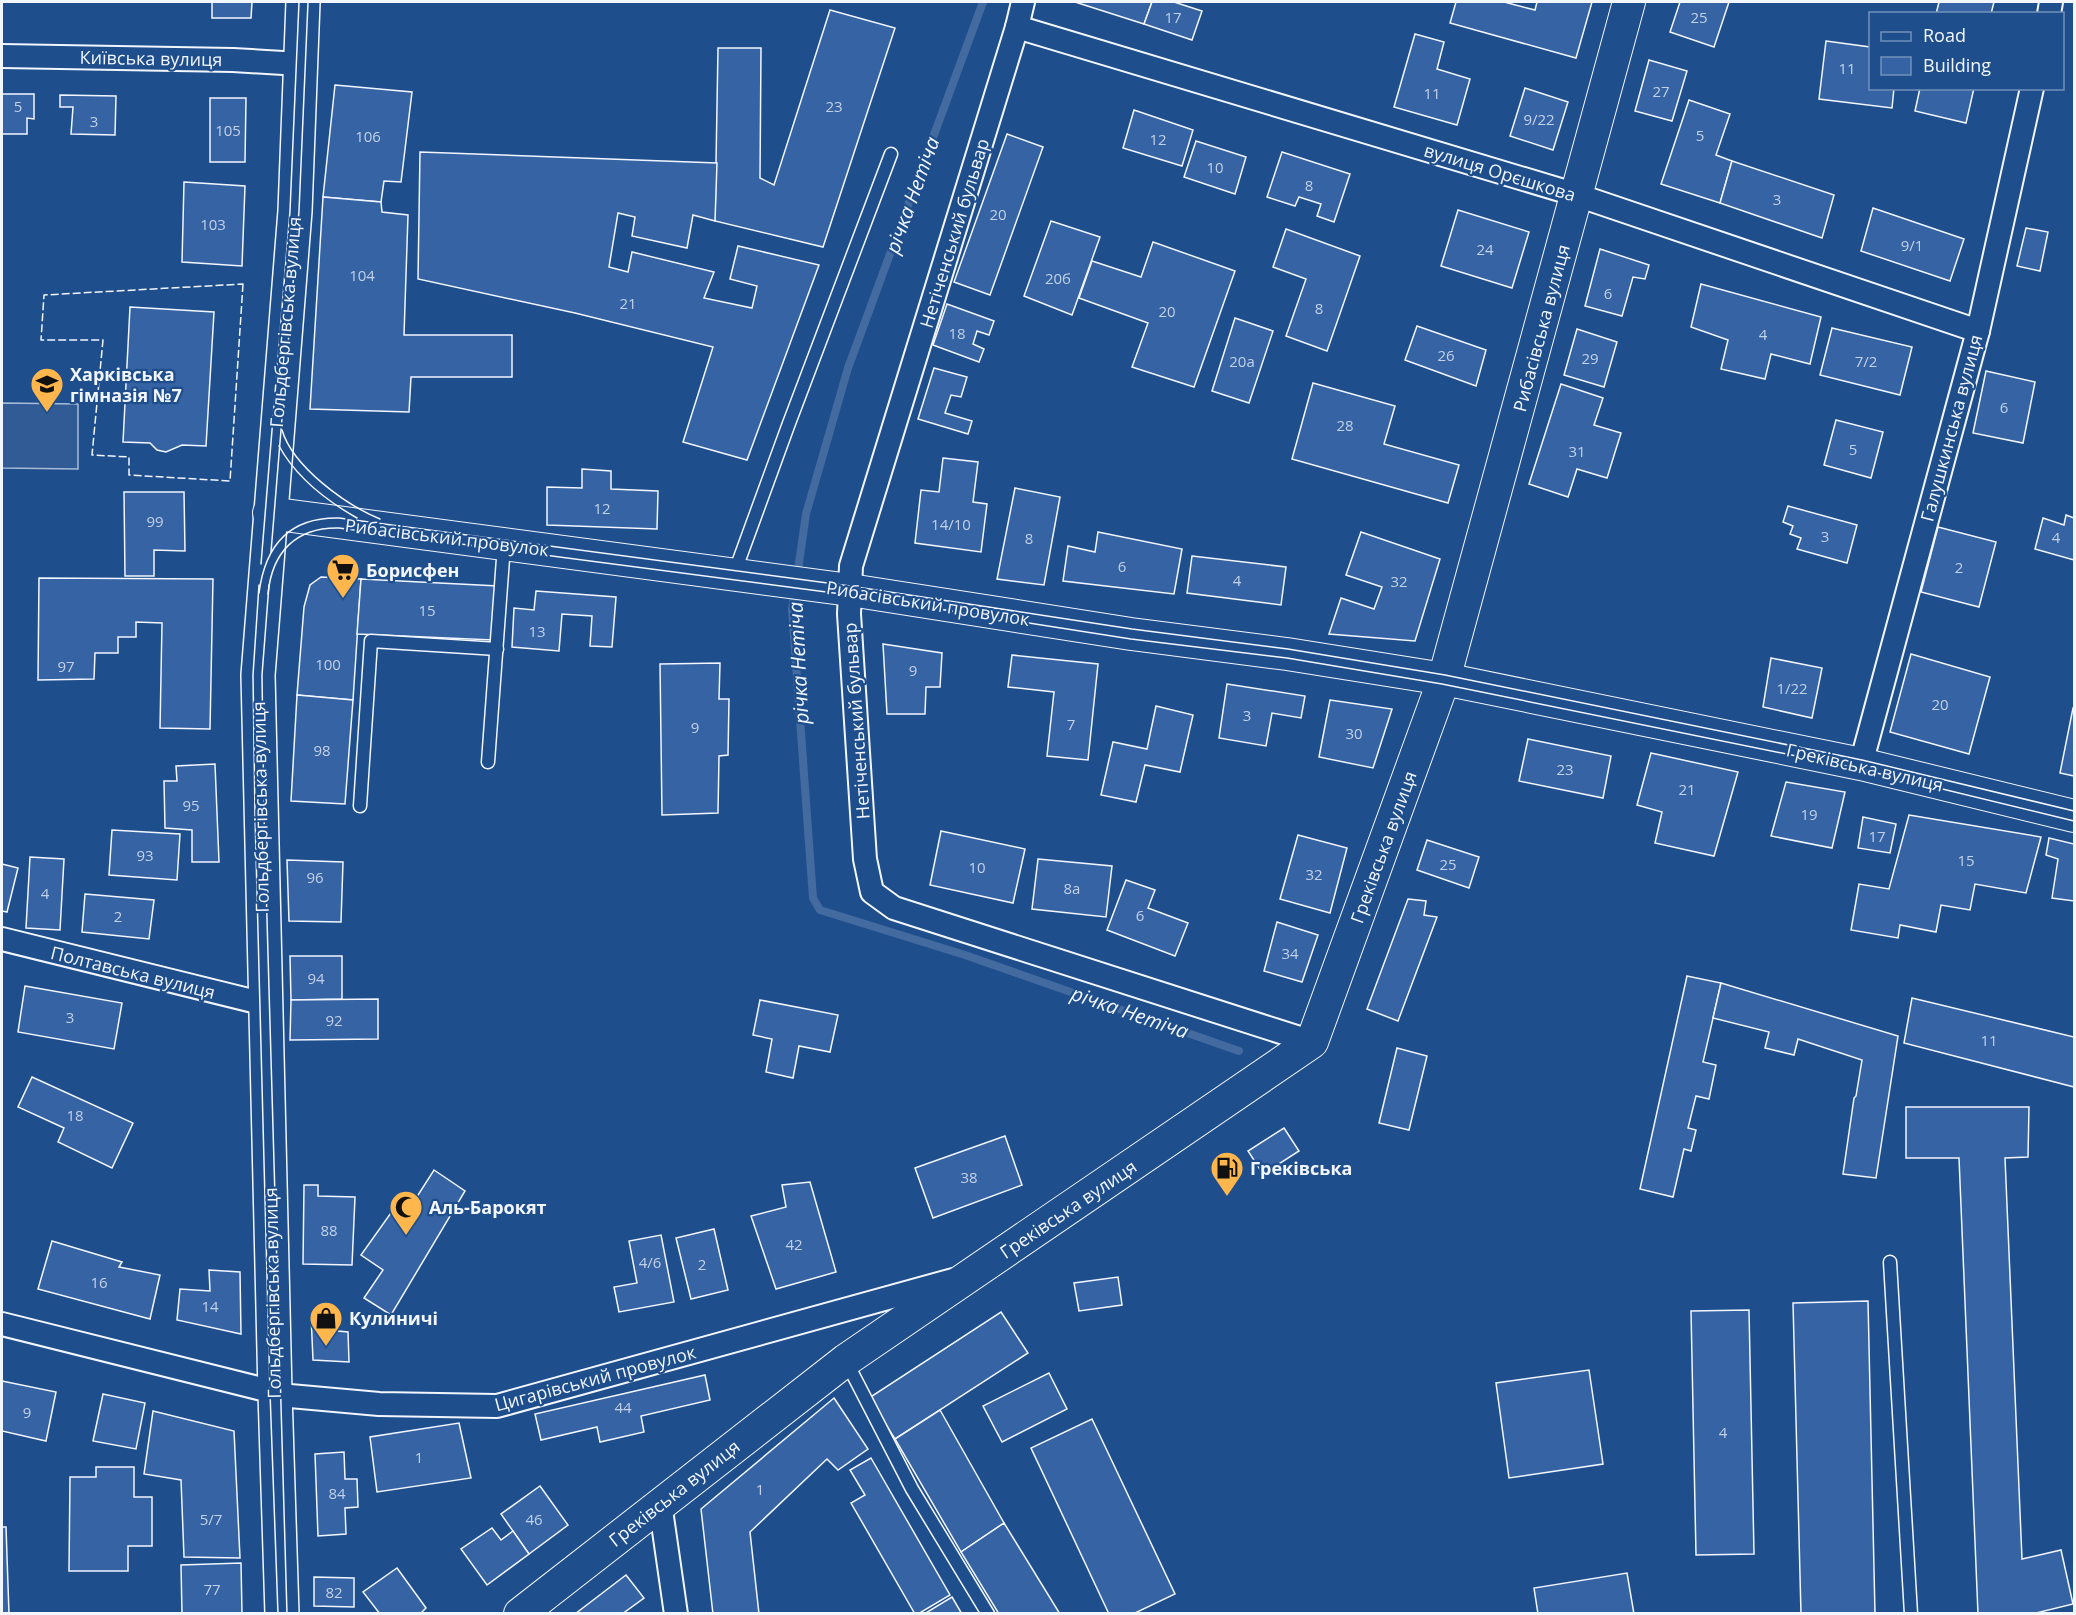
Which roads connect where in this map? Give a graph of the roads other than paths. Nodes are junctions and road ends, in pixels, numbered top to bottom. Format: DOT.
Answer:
graph roads {
  1 [pos="303,2"];
  2 [pos="1023,2"];
  3 [pos="1629,2"];
  4 [pos="1017,27"];
  5 [pos="2,56"];
  6 [pos="300,64"];
  7 [pos="2032,90"];
  8 [pos="891,154"];
  9 [pos="1577,195"];
  10 [pos="1978,331"];
  11 [pos="269,513"];
  12 [pos="504,544"];
  13 [pos="733,576"];
  14 [pos="850,591"];
  15 [pos="497,649"];
  16 [pos="1447,667"];
  17 [pos="488,762"];
  18 [pos="1861,764"];
  19 [pos="360,806"];
  20 [pos="2074,816"];
  21 [pos="2,939"];
  22 [pos="265,1004"];
  23 [pos="1312,1042"];
  24 [pos="1890,1262"];
  25 [pos="972,1275"];
  26 [pos="2,1324"];
  27 [pos="846,1360"];
  28 [pos="275,1393"];
  29 [pos="660,1503"];
  30 [pos="282,1614"];
  31 [pos="519,1614"];
  32 [pos="676,1614"];
  33 [pos="988,1614"];
  34 [pos="1911,1614"];
  1 -- 6 [label="main road, Гольдбергівська вулиця"];
  2 -- 4 [label="street, Нетіченський бульвар"];
  3 -- 9 [label="street, Рибасівська вулиця"];
  4 -- 9 [label="street, вулиця Орєшкова"];
  4 -- 14 [label="street, Нетіченський бульвар"];
  5 -- 6 [label="street, Київська вулиця"];
  6 -- 11 [label="main road, Гольдбергівська вулиця"];
  7 -- 10 [label="street, Галушкинська вулиця"];
  8 -- 13 [label="lane"];
  9 -- 10 [label="street, вулиця Орєшкова"];
  9 -- 16 [label="street, Рибасівська вулиця"];
  10 -- 18 [label="street, Галушкинська вулиця"];
  11 -- 12 [label="street, Рибасівський провулок"];
  11 -- 22 [label="main road, Гольдбергівська вулиця"];
  12 -- 13 [label="street, Рибасівський провулок"];
  12 -- 15 [label="lane"];
  13 -- 14 [label="street, Рибасівський провулок"];
  14 -- 16 [label="street, Рибасівський провулок"];
  14 -- 23 [label="street, Нетіченський бульвар"];
  15 -- 17 [label="lane"];
  15 -- 19 [label="lane"];
  16 -- 18 [label="street, Греківська вулиця"];
  16 -- 23 [label="street, Греківська вулиця"];
  18 -- 20 [label="street, Греківська вулиця"];
  21 -- 22 [label="street, Полтавська вулиця"];
  22 -- 28 [label="main road, Гольдбергівська вулиця"];
  23 -- 25 [label="street, Греківська вулиця"];
  24 -- 34 [label="lane"];
  25 -- 27 [label="street, Греківська вулиця"];
  25 -- 28 [label="street, Цигарівський провулок"];
  26 -- 28 [label="street, Цигарівський провулок"];
  27 -- 29 [label="street, Греківська вулиця"];
  27 -- 33 [label="lane"];
  28 -- 30 [label="main road, Гольдбергівська вулиця"];
  29 -- 31 [label="street, Греківська вулиця"];
  29 -- 32 [label="street"];
}
